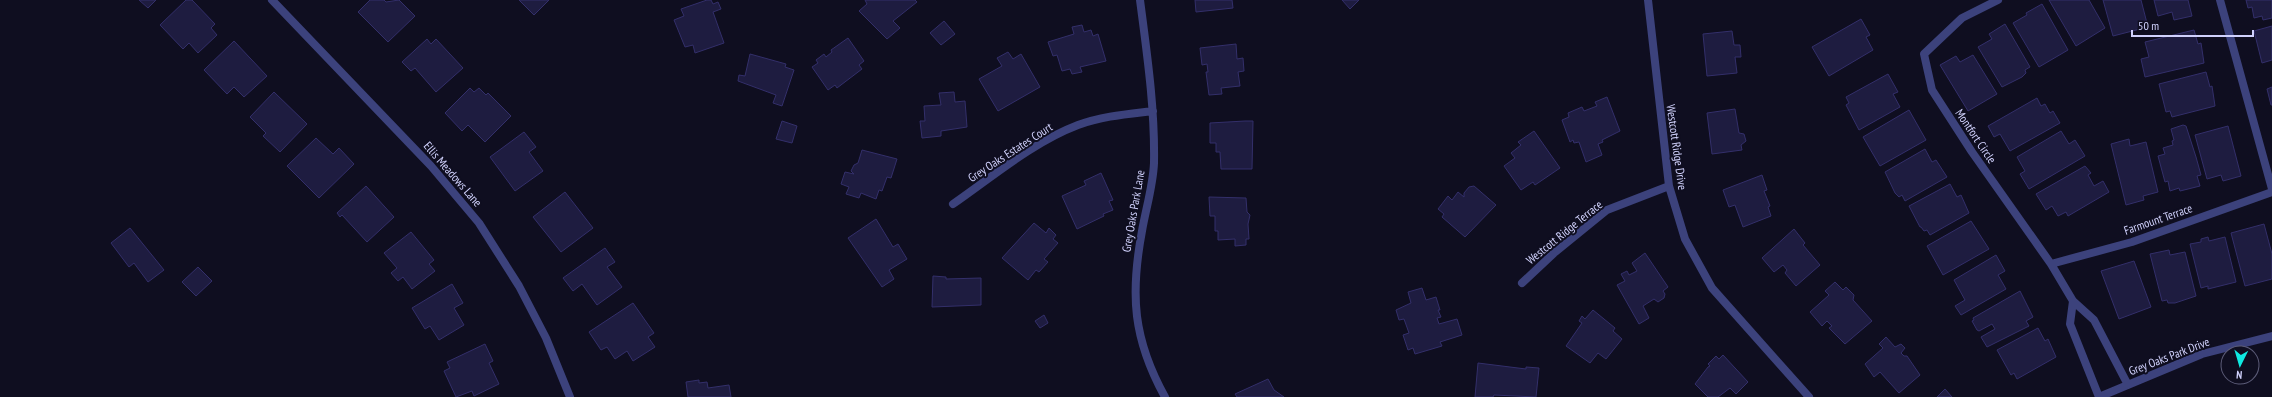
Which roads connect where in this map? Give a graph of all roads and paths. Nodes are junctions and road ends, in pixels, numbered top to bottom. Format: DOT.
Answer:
graph roads {
  1 [pos="272,0"];
  2 [pos="1140,0"];
  3 [pos="1648,0"];
  4 [pos="1998,0"];
  5 [pos="2220,0"];
  6 [pos="1153,111"];
  7 [pos="1669,186"];
  8 [pos="2272,190"];
  9 [pos="953,204"];
  10 [pos="2050,264"];
  11 [pos="1522,283"];
  12 [pos="2073,301"];
  13 [pos="2272,336"];
  14 [pos="2128,385"];
  15 [pos="1804,395"];
  16 [pos="570,397"];
  17 [pos="1165,397"];
  18 [pos="2099,397"];
  1 -- 16 [label="street, Ellis Meadows Lane"];
  2 -- 6 [label="street, Grey Oaks Park Lane"];
  3 -- 7 [label="street, Westcott Ridge Drive"];
  4 -- 10 [label="street, Montfort Circle"];
  5 -- 8 [label="street"];
  6 -- 9 [label="street, Grey Oaks Estates Court"];
  6 -- 17 [label="street, Grey Oaks Park Lane"];
  7 -- 11 [label="street, Westcott Ridge Terrace"];
  7 -- 15 [label="street, Westcott Ridge Drive"];
  8 -- 10 [label="street, Farmount Terrace"];
  10 -- 12 [label="street, Montfort Circle"];
  12 -- 14 [label="street, Montfort Circle"];
  12 -- 18 [label="street"];
  13 -- 14 [label="street, Grey Oaks Park Drive"];
  14 -- 18 [label="street, Grey Oaks Park Drive"];
}
